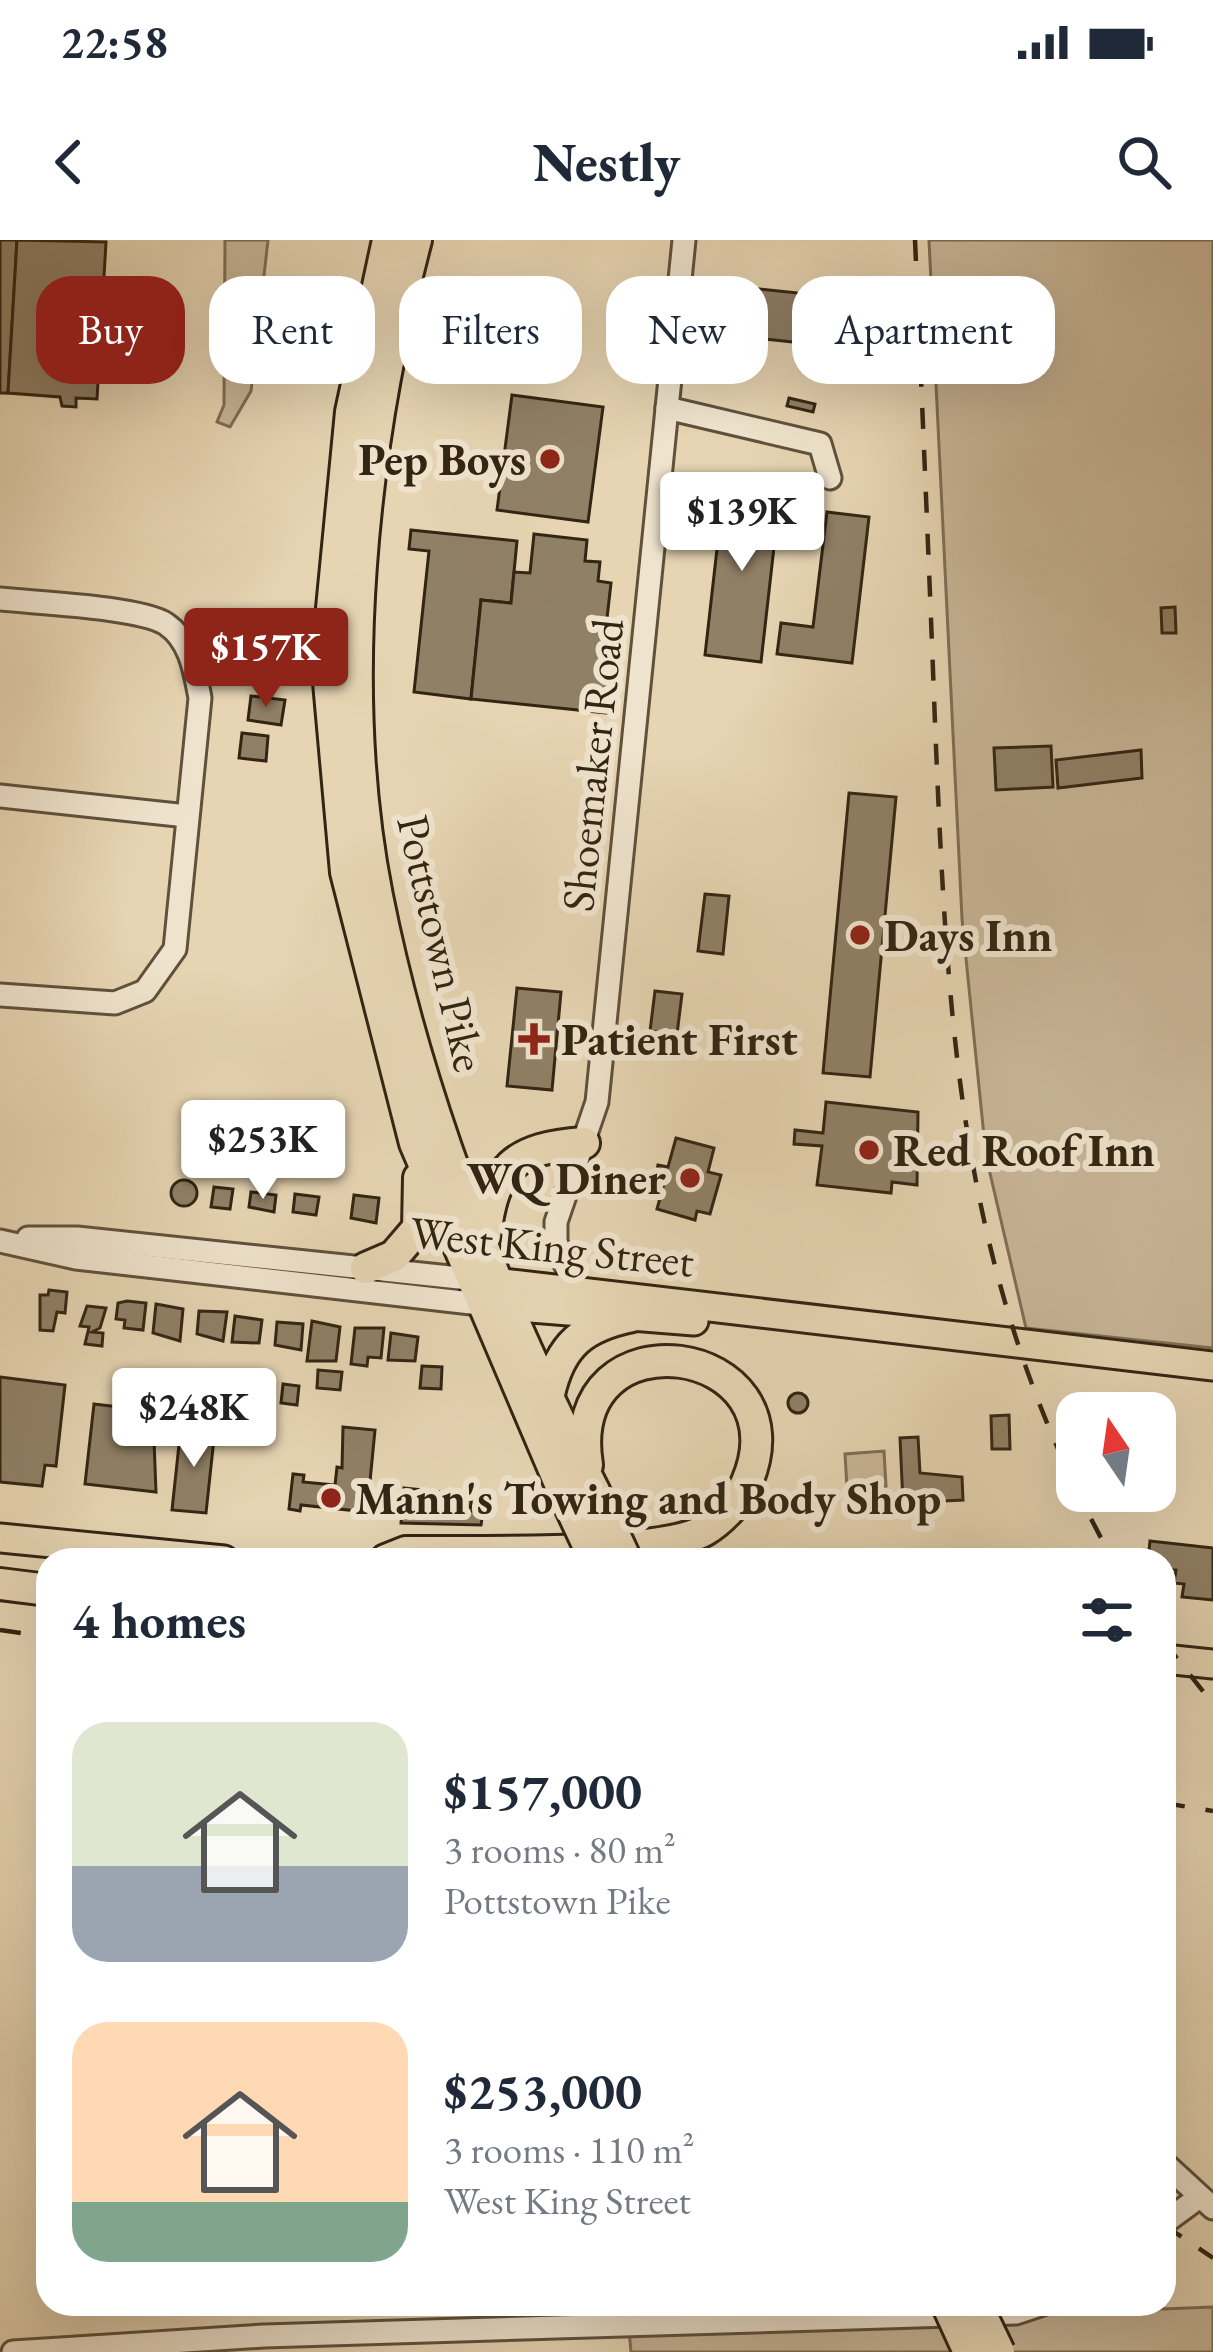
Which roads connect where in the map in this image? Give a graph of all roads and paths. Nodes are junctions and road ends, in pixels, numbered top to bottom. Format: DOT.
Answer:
graph roads {
  1 [pos="388,240"];
  2 [pos="416,240"];
  3 [pos="684,240"];
  4 [pos="667,408"];
  5 [pos="830,478"];
  6 [pos="0,599"];
  7 [pos="0,796"];
  8 [pos="187,816"];
  9 [pos="0,995"];
  10 [pos="415,1143"];
  11 [pos="584,1143"];
  12 [pos="0,1239"];
  13 [pos="484,1242"];
  14 [pos="366,1268"];
  15 [pos="575,1288"];
  16 [pos="491,1293"];
  17 [pos="632,1316"];
  18 [pos="949,1338"];
  19 [pos="1213,1366"];
  20 [pos="549,1394"];
  21 [pos="584,1491"];
  22 [pos="0,1538"];
  23 [pos="102,1548"];
  24 [pos="521,1548"];
  25 [pos="593,1548"];
  26 [pos="619,1548"];
  27 [pos="0,1584"];
  28 [pos="36,1589"];
  29 [pos="1176,1660"];
  30 [pos="1213,1664"];
  31 [pos="1176,2174"];
  32 [pos="1206,2203"];
  33 [pos="1176,2217"];
  34 [pos="919,2316"];
  35 [pos="952,2316"];
  36 [pos="982,2316"];
  37 [pos="14,2352"];
  38 [pos="969,2352"];
  39 [pos="999,2352"];
  1 -- 10 [label="highway, Pottstown Pike"];
  2 -- 13 [label="highway, Pottstown Pike"];
  3 -- 4 [label="street, Shoemaker Road"];
  4 -- 5 [label="street"];
  4 -- 11 [label="street, Shoemaker Road"];
  6 -- 8 [label="street"];
  7 -- 8 [label="street"];
  8 -- 9 [label="street"];
  10 -- 14 [label="highway"];
  10 -- 16 [label="highway, Pottstown Pike"];
  11 -- 13 [label="highway"];
  11 -- 15 [label="street, Shoemaker Road"];
  12 -- 14 [label="street, West King Street"];
  12 -- 16 [label="street, West King Street"];
  13 -- 16 [label="highway, Pottstown Pike"];
  14 -- 16 [label="street, West King Street"];
  15 -- 16 [label="main road, West King Street"];
  15 -- 18 [label="main road, West King Street"];
  16 -- 17 [label="main road, West King Street"];
  16 -- 20 [label="highway, Pottstown Pike"];
  16 -- 21 [label="highway, Pottstown Pike"];
  17 -- 18 [label="main road, West King Street"];
  17 -- 20 [label="highway"];
  18 -- 19 [label="main road, West King Street"];
  20 -- 21 [label="highway, Pottstown Pike"];
  21 -- 24 [label="highway"];
  21 -- 25 [label="highway, Pottstown Pike, bridge"];
  21 -- 26 [label="highway, Pottstown Pike, bridge"];
  22 -- 23 [label="main road"];
  27 -- 28 [label="highway"];
  29 -- 30 [label="main road"];
  31 -- 32 [label="street"];
  32 -- 33 [label="street"];
  34 -- 37 [label="street"];
  35 -- 38 [label="highway, bridge"];
  36 -- 39 [label="highway, bridge"];
}
